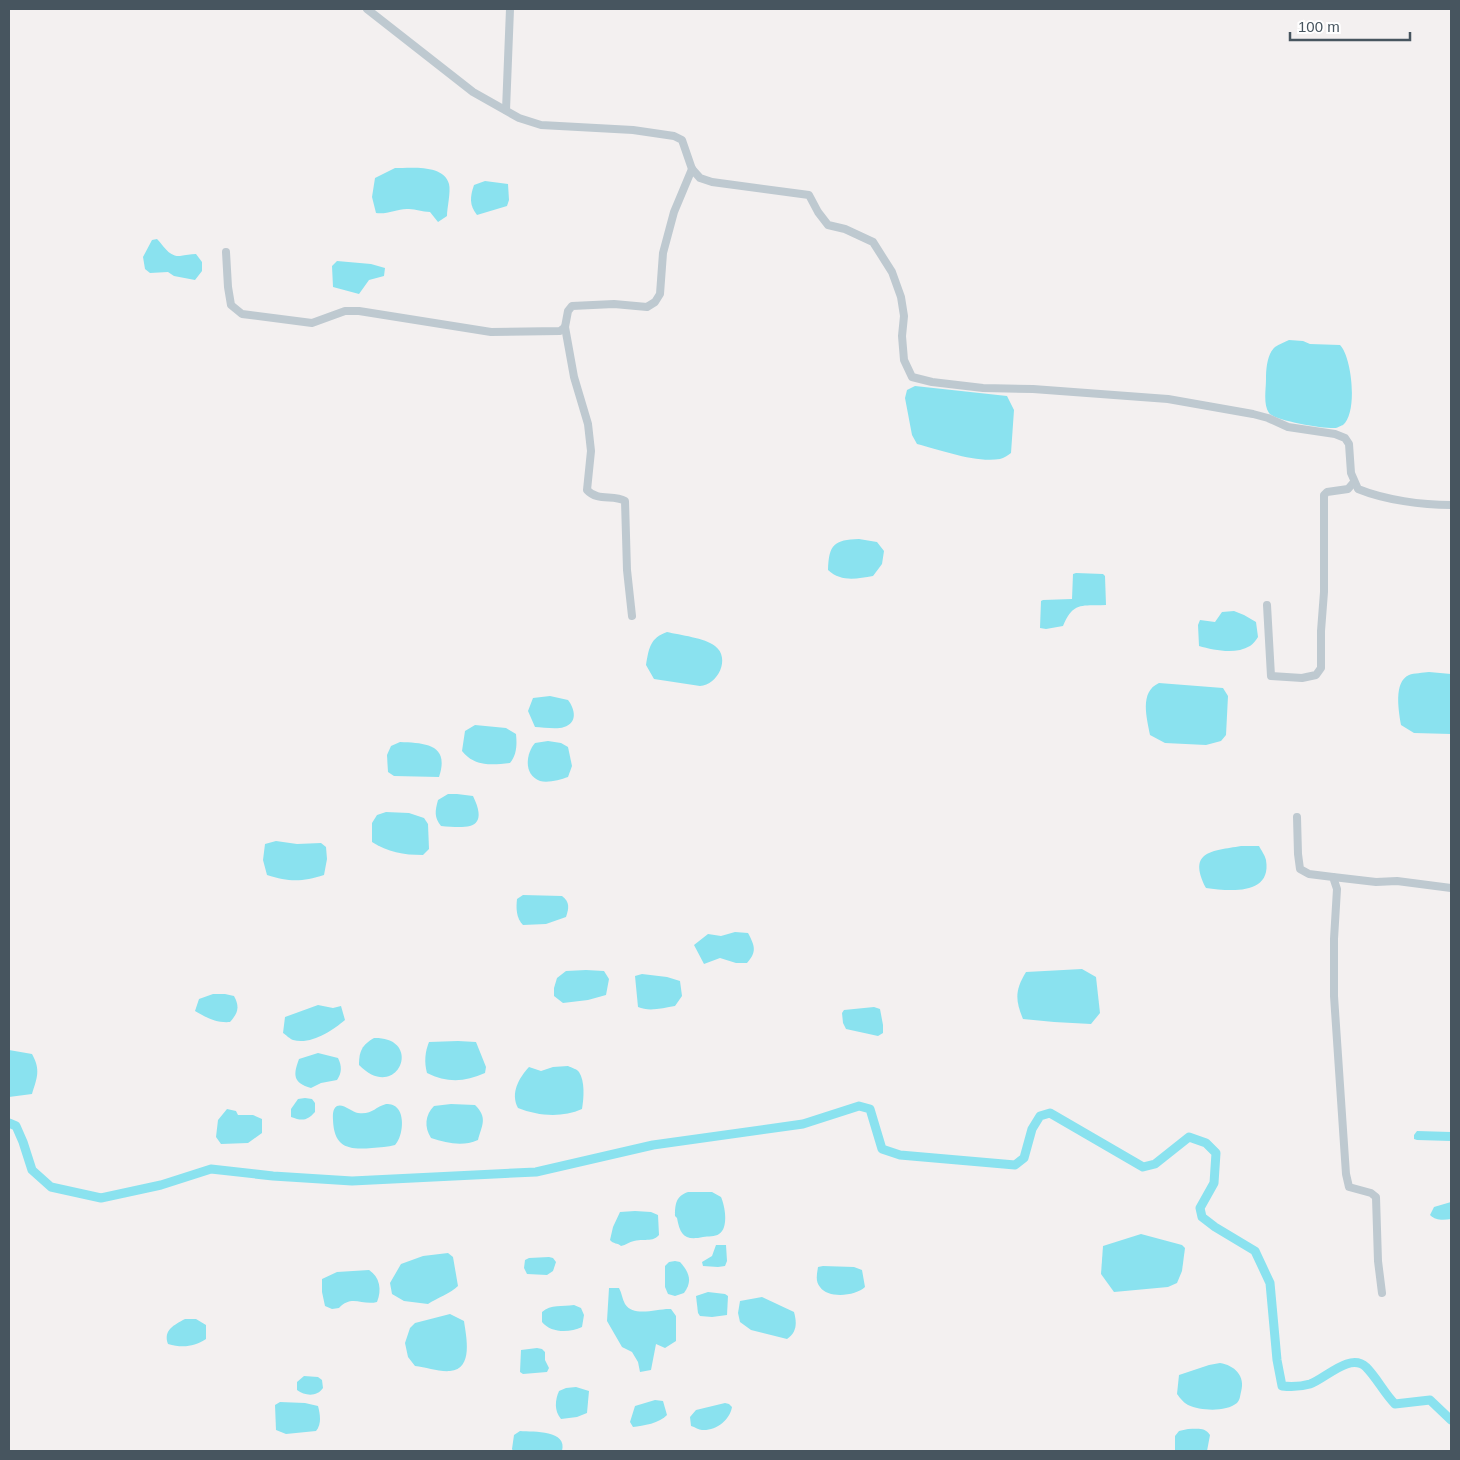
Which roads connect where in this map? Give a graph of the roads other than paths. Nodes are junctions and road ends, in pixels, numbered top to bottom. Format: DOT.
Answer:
graph roads {
  1 [pos="367,9"];
  2 [pos="510,9"];
  3 [pos="506,110"];
  4 [pos="692,169"];
  5 [pos="226,252"];
  6 [pos="565,327"];
  7 [pos="1354,482"];
  8 [pos="1451,505"];
  9 [pos="1267,605"];
  10 [pos="632,616"];
  11 [pos="1296,817"];
  12 [pos="1333,877"];
  13 [pos="1451,888"];
  14 [pos="1382,1293"];
  1 -- 3 [label="street"];
  2 -- 3 [label="street"];
  3 -- 4 [label="street"];
  4 -- 6 [label="street"];
  4 -- 7 [label="street"];
  5 -- 6 [label="street"];
  6 -- 10 [label="street"];
  7 -- 8 [label="street"];
  7 -- 9 [label="street"];
  11 -- 12 [label="street"];
  12 -- 13 [label="street"];
  12 -- 14 [label="street"];
}
